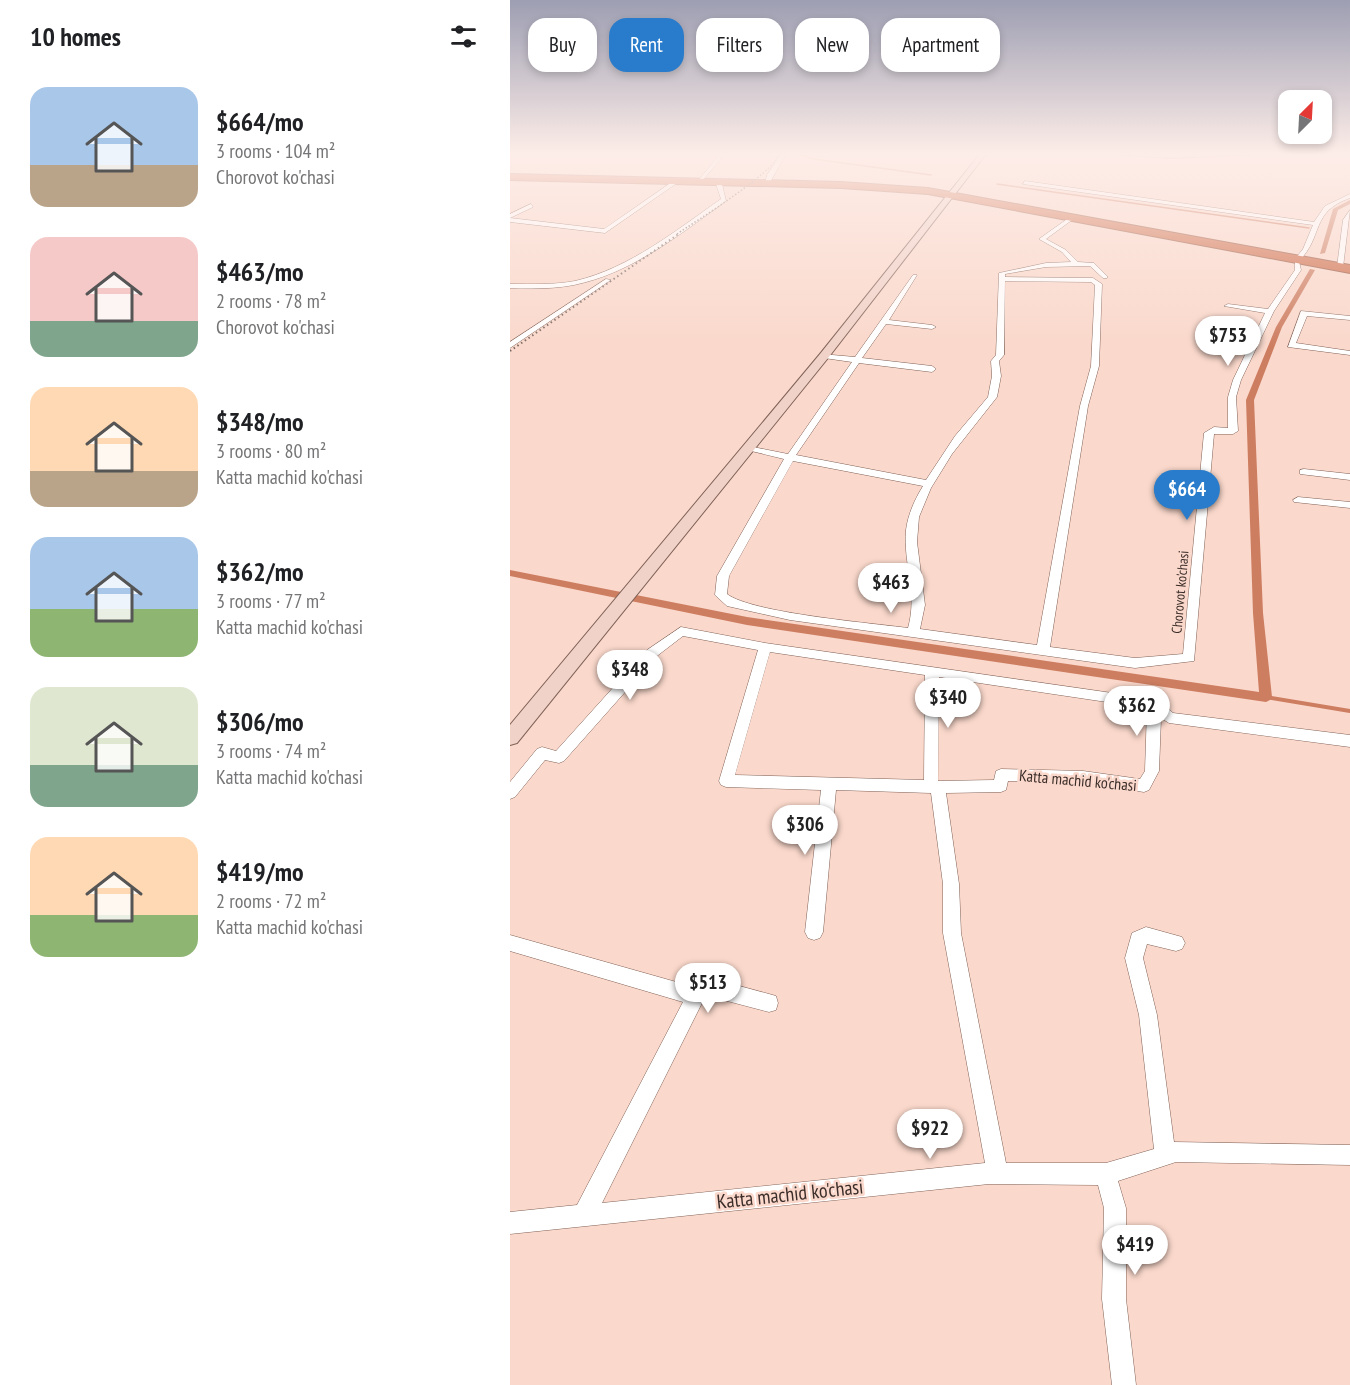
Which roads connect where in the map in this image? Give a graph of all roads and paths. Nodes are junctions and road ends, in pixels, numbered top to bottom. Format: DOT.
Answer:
graph roads {
  1 [pos="515,219"];
  2 [pos="623,219"];
  3 [pos="696,219"];
  4 [pos="932,219"];
  5 [pos="1070,219"];
  6 [pos="1073,219"];
  7 [pos="1277,219"];
  8 [pos="1318,219"];
  9 [pos="1315,224"];
  10 [pos="1348,226"];
  11 [pos="1347,235"];
  12 [pos="1298,260"];
  13 [pos="1076,264"];
  14 [pos="630,265"];
  15 [pos="1345,269"];
  16 [pos="915,276"];
  17 [pos="1003,276"];
  18 [pos="1105,277"];
  19 [pos="510,286"];
  20 [pos="1228,306"];
  21 [pos="1270,311"];
  22 [pos="1350,318"];
  23 [pos="884,322"];
  24 [pos="933,327"];
  25 [pos="510,346"];
  26 [pos="1350,353"];
  27 [pos="825,356"];
  28 [pos="857,360"];
  29 [pos="932,369"];
  30 [pos="748,449"];
  31 [pos="790,456"];
  32 [pos="1304,472"];
  33 [pos="1350,477"];
  34 [pos="930,484"];
  35 [pos="1298,500"];
  36 [pos="1350,505"];
  37 [pos="913,632"];
  38 [pos="765,647"];
  39 [pos="1043,650"];
  40 [pos="932,671"];
  41 [pos="1154,704"];
  42 [pos="510,738"];
  43 [pos="1350,741"];
  44 [pos="830,784"];
  45 [pos="935,786"];
  46 [pos="510,793"];
  47 [pos="814,932"];
  48 [pos="510,943"];
  49 [pos="1176,943"];
  50 [pos="696,997"];
  51 [pos="769,1003"];
  52 [pos="1350,1155"];
  53 [pos="1165,1156"];
  54 [pos="997,1173"];
  55 [pos="1106,1174"];
  56 [pos="584,1215"];
  57 [pos="510,1222"];
  58 [pos="1124,1385"];
  1 -- 2 [label="street"];
  3 -- 14 [label="street"];
  4 -- 27 [label="street"];
  5 -- 12 [label="highway"];
  5 -- 13 [label="street"];
  6 -- 12 [label="highway"];
  7 -- 9 [label="street"];
  8 -- 9 [label="street"];
  9 -- 12 [label="street"];
  10 -- 11 [label="street"];
  11 -- 15 [label="street"];
  12 -- 15 [label="highway"];
  12 -- 21 [label="street"];
  13 -- 17 [label="street"];
  13 -- 18 [label="street"];
  14 -- 19 [label="street"];
  14 -- 25 [label="street"];
  16 -- 23 [label="street, Chorovot ko'chasi"];
  17 -- 34 [label="street"];
  17 -- 39 [label="street"];
  20 -- 21 [label="street"];
  21 -- 39 [label="street, Chorovot ko'chasi"];
  22 -- 26 [label="street"];
  23 -- 24 [label="street"];
  23 -- 28 [label="street, Chorovot ko'chasi"];
  27 -- 28 [label="street"];
  27 -- 30 [label="street"];
  28 -- 29 [label="street"];
  28 -- 31 [label="street, Chorovot ko'chasi"];
  30 -- 31 [label="street"];
  30 -- 42 [label="street"];
  31 -- 34 [label="street"];
  31 -- 37 [label="street, Chorovot ko'chasi"];
  32 -- 33 [label="street"];
  34 -- 37 [label="street"];
  35 -- 36 [label="street"];
  37 -- 39 [label="street, Chorovot ko'chasi"];
  38 -- 40 [label="street"];
  38 -- 44 [label="street, Katta machid ko'chasi"];
  38 -- 46 [label="street"];
  40 -- 41 [label="street"];
  40 -- 45 [label="street"];
  41 -- 43 [label="street"];
  41 -- 45 [label="street, Katta machid ko'chasi"];
  44 -- 45 [label="street, Katta machid ko'chasi"];
  44 -- 47 [label="street"];
  45 -- 54 [label="street"];
  48 -- 50 [label="street"];
  49 -- 53 [label="street"];
  50 -- 51 [label="street"];
  50 -- 56 [label="street"];
  52 -- 53 [label="street, Katta machid ko'chasi"];
  53 -- 55 [label="street, Katta machid ko'chasi"];
  54 -- 55 [label="street, Katta machid ko'chasi"];
  54 -- 56 [label="street, Katta machid ko'chasi"];
  55 -- 58 [label="street"];
  56 -- 57 [label="street, Katta machid ko'chasi"];
}
